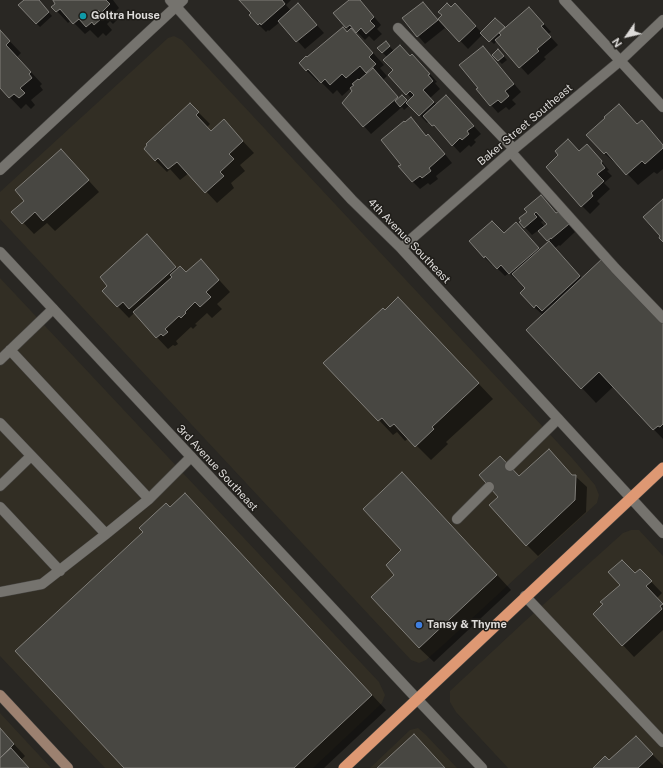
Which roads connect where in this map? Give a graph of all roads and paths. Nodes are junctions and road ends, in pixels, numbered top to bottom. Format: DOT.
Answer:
graph roads {
  1 [pos="564,0"];
  2 [pos="177,2"];
  3 [pos="663,20"];
  4 [pos="398,28"];
  5 [pos="620,61"];
  6 [pos="663,107"];
  7 [pos="513,151"];
  8 [pos="0,170"];
  9 [pos="401,248"];
  10 [pos="0,252"];
  11 [pos="53,309"];
  12 [pos="663,318"];
  13 [pos="10,350"];
  14 [pos="0,360"];
  15 [pos="558,419"];
  16 [pos="0,422"];
  17 [pos="31,456"];
  18 [pos="191,457"];
  19 [pos="510,466"];
  20 [pos="663,468"];
  21 [pos="0,486"];
  22 [pos="489,487"];
  23 [pos="630,498"];
  24 [pos="149,499"];
  25 [pos="0,507"];
  26 [pos="457,519"];
  27 [pos="663,533"];
  28 [pos="106,534"];
  29 [pos="60,571"];
  30 [pos="0,592"];
  31 [pos="526,596"];
  32 [pos="0,695"];
  33 [pos="417,699"];
  34 [pos="663,742"];
  35 [pos="68,768"];
  36 [pos="344,768"];
  37 [pos="482,768"];
  1 -- 5 [label="street"];
  2 -- 8 [label="street"];
  2 -- 9 [label="street, 4th Avenue Southeast"];
  3 -- 5 [label="street, Baker Street Southeast"];
  4 -- 7 [label="street"];
  5 -- 6 [label="street"];
  5 -- 7 [label="street, Baker Street Southeast"];
  7 -- 9 [label="street, Baker Street Southeast"];
  7 -- 12 [label="street"];
  9 -- 15 [label="street, 4th Avenue Southeast"];
  10 -- 11 [label="street, 3rd Avenue Southeast"];
  11 -- 13 [label="street"];
  11 -- 18 [label="street, 3rd Avenue Southeast"];
  13 -- 14 [label="street"];
  13 -- 24 [label="street"];
  15 -- 19 [label="street"];
  15 -- 23 [label="street, 4th Avenue Southeast"];
  16 -- 17 [label="street"];
  17 -- 21 [label="street"];
  17 -- 28 [label="street"];
  18 -- 24 [label="street"];
  18 -- 33 [label="street, 3rd Avenue Southeast"];
  20 -- 23 [label="highway"];
  22 -- 26 [label="street"];
  23 -- 27 [label="street, 4th Avenue Southeast"];
  23 -- 31 [label="highway"];
  24 -- 28 [label="street"];
  25 -- 29 [label="street"];
  28 -- 29 [label="street"];
  29 -- 30 [label="street"];
  31 -- 33 [label="highway"];
  31 -- 34 [label="street"];
  32 -- 35 [label="main road"];
  33 -- 36 [label="highway"];
  33 -- 37 [label="street, 3rd Avenue Southeast"];
}
